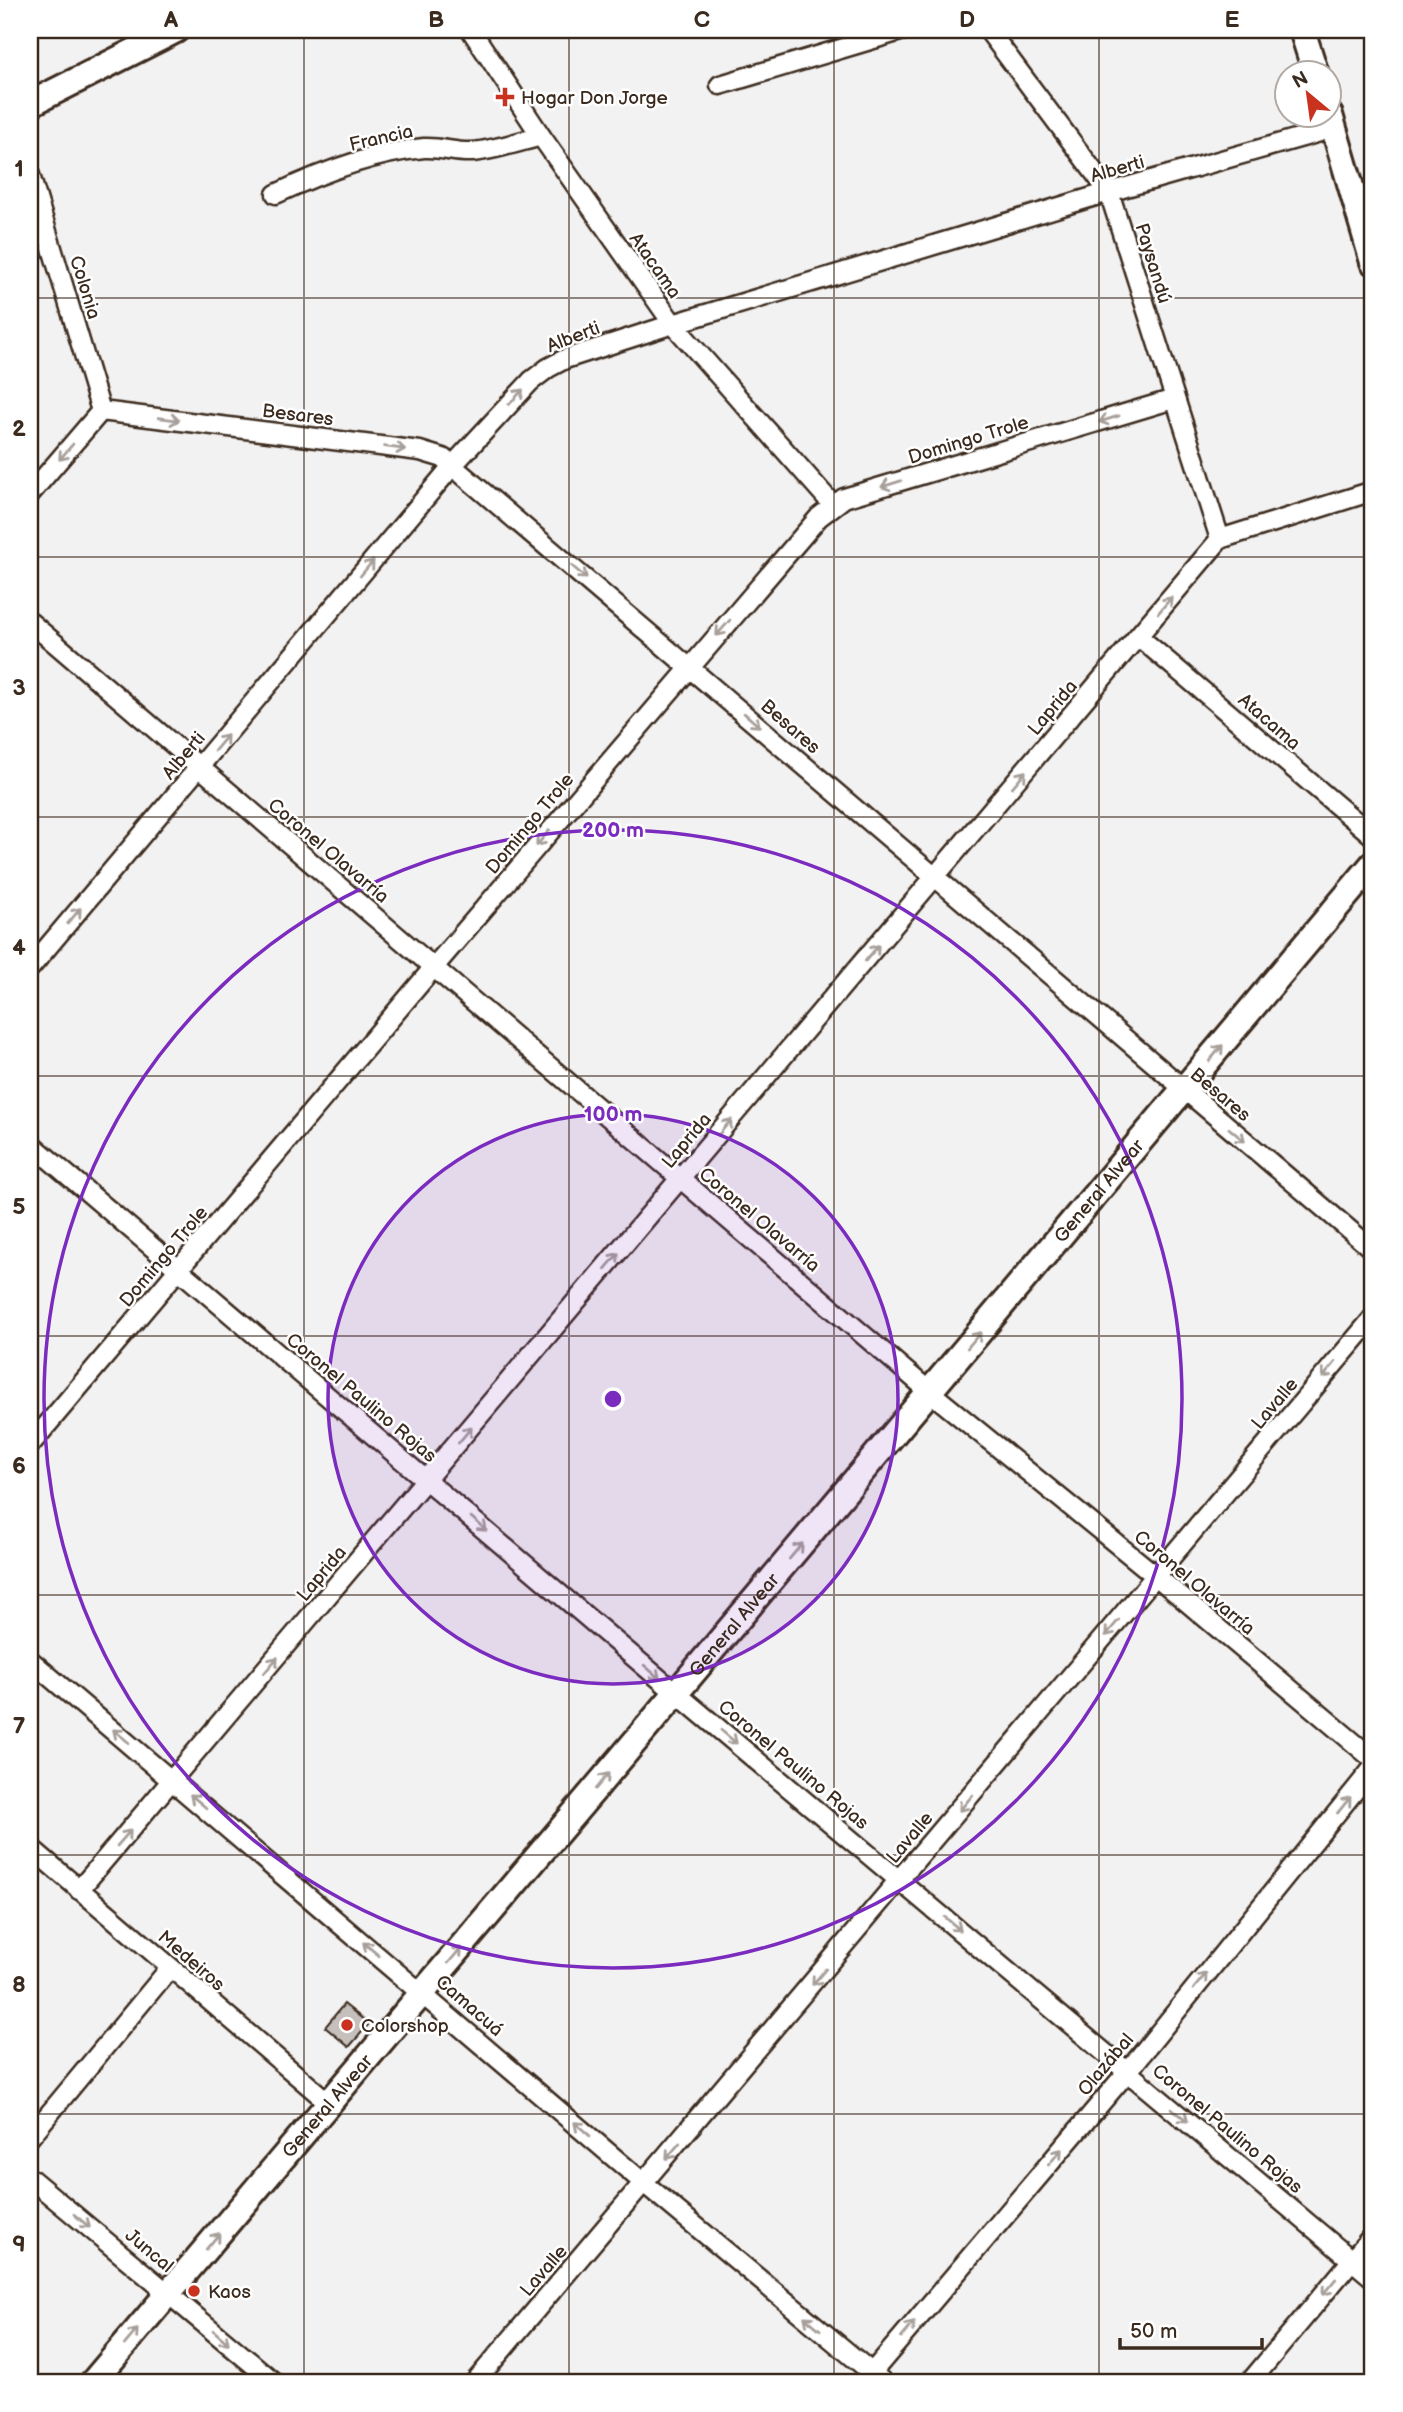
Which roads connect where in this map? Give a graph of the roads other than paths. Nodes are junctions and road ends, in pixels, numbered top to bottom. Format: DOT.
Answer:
graph roads {
  1 [pos="176,30"];
  2 [pos="471,30"];
  3 [pos="904,30"];
  4 [pos="988,30"];
  5 [pos="1302,30"];
  6 [pos="1312,60"];
  7 [pos="720,86"];
  8 [pos="30,104"];
  9 [pos="1304,130"];
  10 [pos="1335,130"];
  11 [pos="541,136"];
  12 [pos="30,175"];
  13 [pos="1109,192"];
  14 [pos="276,194"];
  15 [pos="1368,230"];
  16 [pos="1373,262"];
  17 [pos="673,324"];
  18 [pos="1174,399"];
  19 [pos="102,411"];
  20 [pos="453,465"];
  21 [pos="1373,491"];
  22 [pos="30,494"];
  23 [pos="833,505"];
  24 [pos="1220,539"];
  25 [pos="30,622"];
  26 [pos="1139,637"];
  27 [pos="690,666"];
  28 [pos="200,768"];
  29 [pos="1373,836"];
  30 [pos="1373,864"];
  31 [pos="936,878"];
  32 [pos="434,967"];
  33 [pos="30,968"];
  34 [pos="1184,1090"];
  35 [pos="30,1143"];
  36 [pos="681,1179"];
  37 [pos="1373,1250"];
  38 [pos="179,1270"];
  39 [pos="1373,1318"];
  40 [pos="930,1392"];
  41 [pos="30,1445"];
  42 [pos="427,1479"];
  43 [pos="1156,1576"];
  44 [pos="30,1660"];
  45 [pos="677,1693"];
  46 [pos="1373,1759"];
  47 [pos="1373,1768"];
  48 [pos="174,1780"];
  49 [pos="30,1847"];
  50 [pos="900,1880"];
  51 [pos="79,1890"];
  52 [pos="170,1968"];
  53 [pos="423,1993"];
  54 [pos="1128,2071"];
  55 [pos="329,2103"];
  56 [pos="30,2137"];
  57 [pos="30,2178"];
  58 [pos="645,2183"];
  59 [pos="1373,2235"];
  60 [pos="1352,2260"];
  61 [pos="1373,2278"];
  62 [pos="169,2293"];
  63 [pos="873,2379"];
  64 [pos="93,2382"];
  65 [pos="274,2382"];
  66 [pos="475,2382"];
  67 [pos="1250,2382"];
  1 -- 8 [label="street"];
  2 -- 11 [label="street, Atacama"];
  3 -- 7 [label="street"];
  4 -- 13 [label="street, Paysandú"];
  5 -- 6 [label="street"];
  9 -- 13 [label="street, Alberti"];
  10 -- 15 [label="street"];
  11 -- 14 [label="street, Francia"];
  11 -- 17 [label="street, Atacama"];
  12 -- 19 [label="street, Colonia"];
  13 -- 17 [label="street, Alberti"];
  13 -- 18 [label="street, Paysandú"];
  15 -- 16 [label="street"];
  20 -- 17 [label="street, Alberti, one-way"];
  17 -- 23 [label="street, Atacama"];
  18 -- 23 [label="street, Domingo Trole, one-way"];
  18 -- 24 [label="street, Paysandú"];
  19 -- 20 [label="street, Besares, one-way"];
  19 -- 22 [label="street, one-way"];
  20 -- 27 [label="street, Besares, one-way"];
  28 -- 20 [label="street, Alberti, one-way"];
  21 -- 24 [label="street"];
  23 -- 27 [label="street, Domingo Trole, one-way"];
  26 -- 24 [label="street, Laprida, one-way"];
  25 -- 28 [label="street, Coronel Olavarría"];
  26 -- 29 [label="street, Atacama"];
  31 -- 26 [label="street, Laprida, one-way"];
  27 -- 31 [label="street, Besares, one-way"];
  27 -- 32 [label="street, Domingo Trole, one-way"];
  28 -- 32 [label="street, Coronel Olavarría"];
  33 -- 28 [label="street, Alberti, one-way"];
  34 -- 30 [label="street, General Alvear, one-way"];
  31 -- 34 [label="street, Besares"];
  36 -- 31 [label="street, Laprida, one-way"];
  32 -- 36 [label="street, Coronel Olavarría"];
  32 -- 38 [label="street, Domingo Trole"];
  34 -- 37 [label="street, Besares, one-way"];
  40 -- 34 [label="street, General Alvear, one-way"];
  35 -- 38 [label="street, Coronel Paulino Rojas"];
  36 -- 40 [label="street, Coronel Olavarría"];
  42 -- 36 [label="street, Laprida, one-way"];
  38 -- 41 [label="street, Domingo Trole"];
  38 -- 42 [label="street, Coronel Paulino Rojas"];
  39 -- 43 [label="street, Lavalle, one-way"];
  40 -- 43 [label="street, Coronel Olavarría"];
  45 -- 40 [label="street, General Alvear, one-way"];
  42 -- 45 [label="street, Coronel Paulino Rojas, one-way"];
  48 -- 42 [label="street, Laprida, one-way"];
  43 -- 46 [label="street, Coronel Olavarría"];
  43 -- 50 [label="street, Lavalle, one-way"];
  48 -- 44 [label="street, Camacuá, one-way"];
  45 -- 50 [label="street, Coronel Paulino Rojas, one-way"];
  53 -- 45 [label="street, General Alvear, one-way"];
  54 -- 47 [label="street, Olazábal, one-way"];
  51 -- 48 [label="street, Laprida, one-way"];
  53 -- 48 [label="street, Camacuá, one-way"];
  49 -- 51 [label="street, Medeiros"];
  50 -- 54 [label="street, Coronel Paulino Rojas, one-way"];
  50 -- 58 [label="street, Lavalle, one-way"];
  51 -- 52 [label="street, Medeiros"];
  52 -- 55 [label="street, Medeiros"];
  52 -- 56 [label="street"];
  53 -- 55 [label="street, General Alvear"];
  58 -- 53 [label="street, Camacuá, one-way"];
  54 -- 60 [label="street, Coronel Paulino Rojas, one-way"];
  63 -- 54 [label="street, Olazábal, one-way"];
  62 -- 55 [label="street, General Alvear, one-way"];
  57 -- 62 [label="street, Juncal, one-way"];
  63 -- 58 [label="street, Camacuá, one-way"];
  58 -- 66 [label="street, Lavalle"];
  59 -- 60 [label="street"];
  60 -- 61 [label="street, Coronel Paulino Rojas"];
  60 -- 67 [label="street, one-way"];
  64 -- 62 [label="street, General Alvear, one-way"];
  62 -- 65 [label="street, Juncal, one-way"];
}
